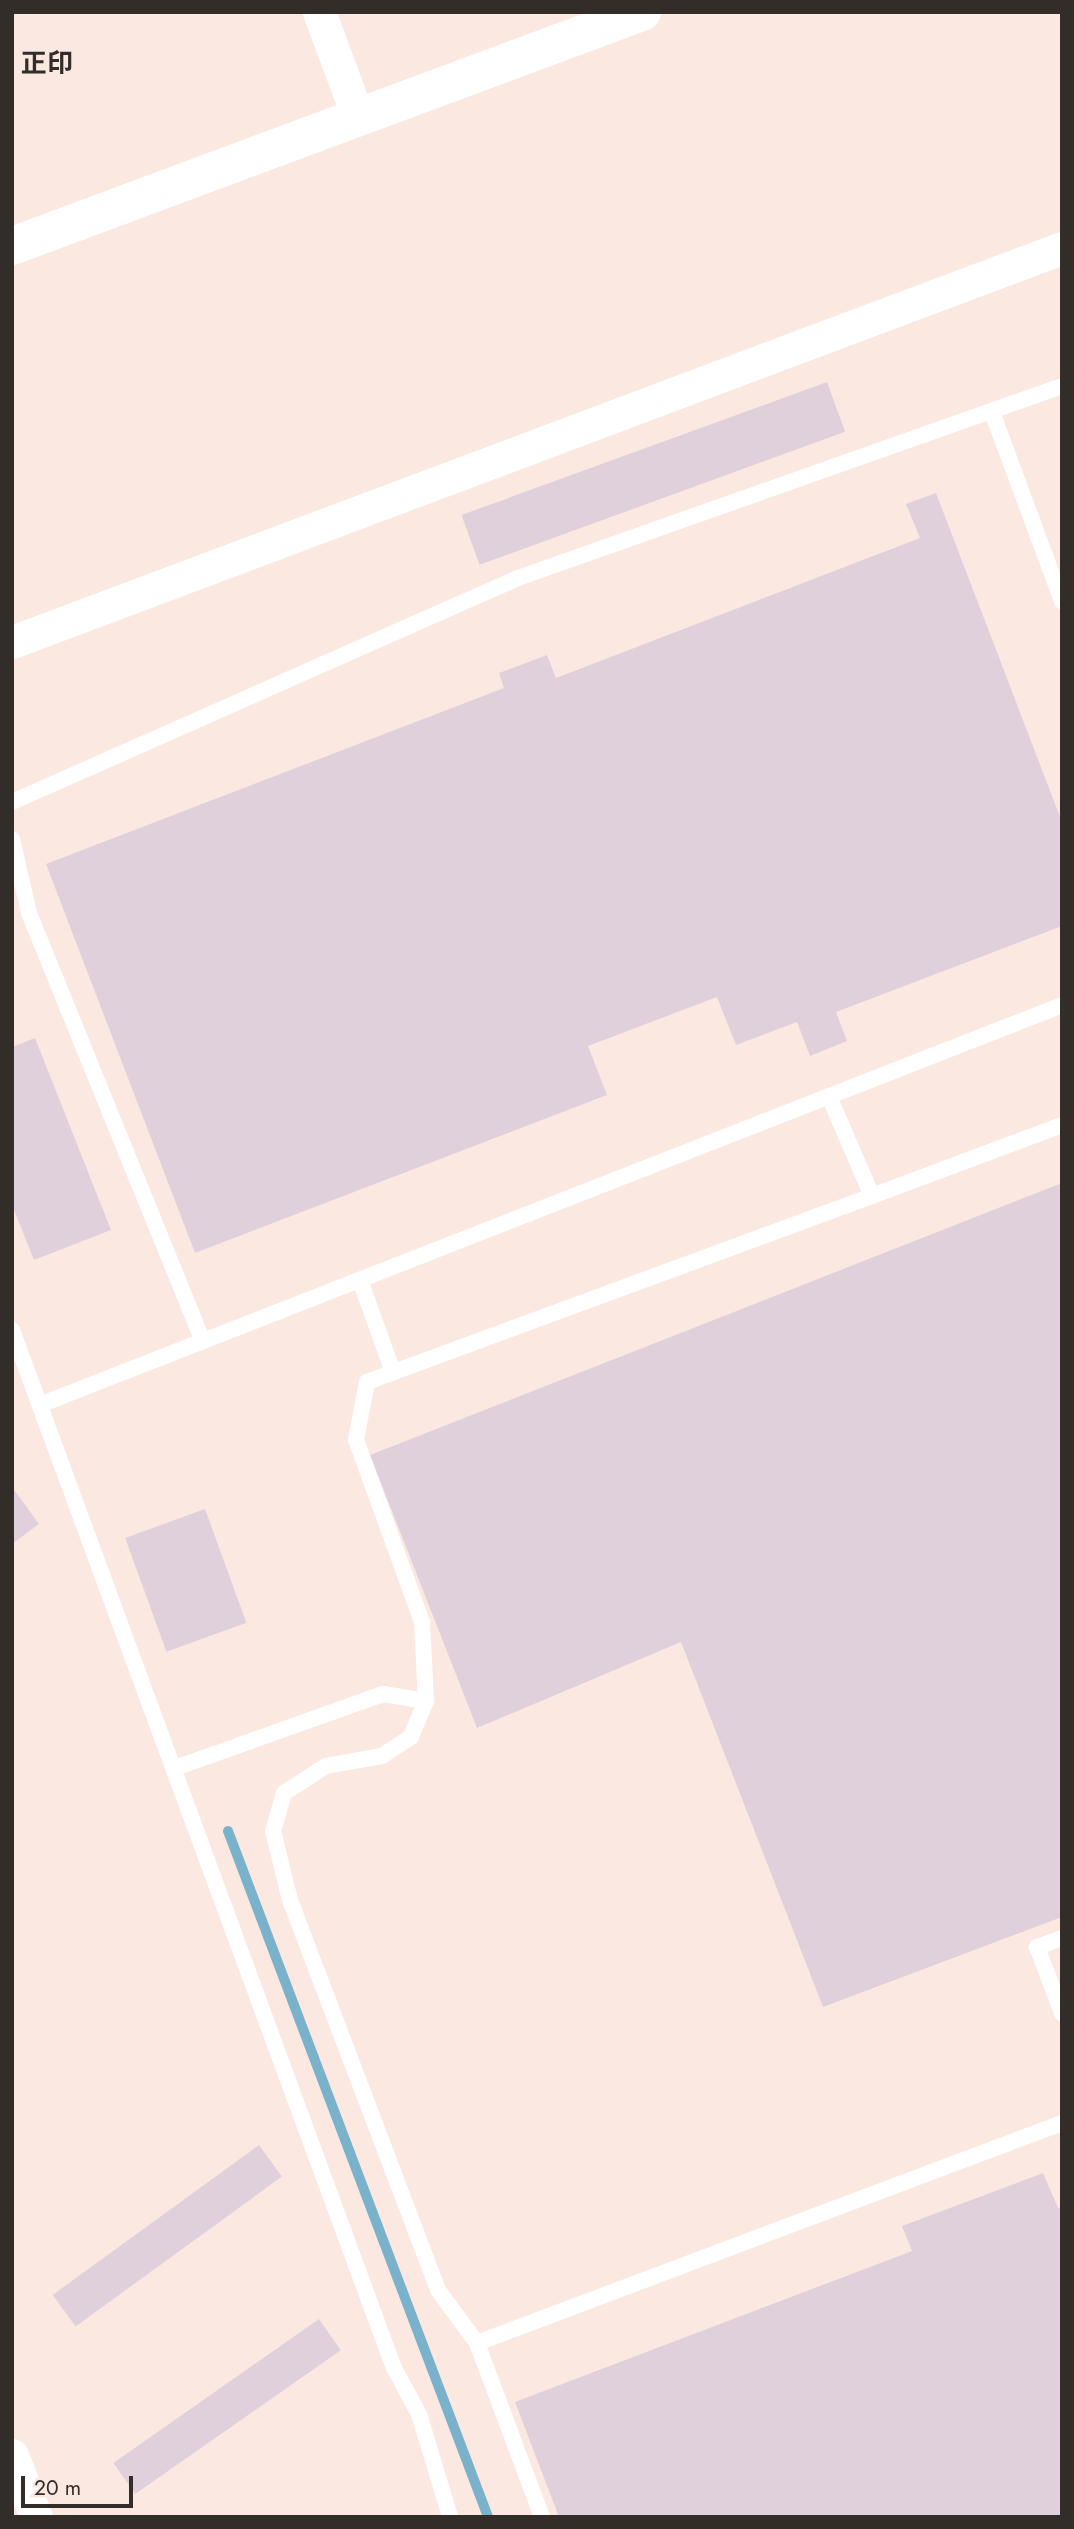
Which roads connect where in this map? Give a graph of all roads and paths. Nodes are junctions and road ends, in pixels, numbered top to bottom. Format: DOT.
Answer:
graph roads {
  1 [pos="319,12"];
  2 [pos="642,12"];
  3 [pos="358,117"];
  4 [pos="12,246"];
  5 [pos="1062,248"];
  6 [pos="1062,386"];
  7 [pos="992,412"];
  8 [pos="1062,601"];
  9 [pos="12,642"];
  10 [pos="12,802"];
  11 [pos="12,839"];
  12 [pos="1062,1005"];
  13 [pos="829,1096"];
  14 [pos="1062,1125"];
  15 [pos="872,1196"];
  16 [pos="360,1280"];
  17 [pos="12,1329"];
  18 [pos="204,1341"];
  19 [pos="393,1373"];
  20 [pos="42,1404"];
  21 [pos="426,1701"];
  22 [pos="175,1768"];
  23 [pos="1062,1938"];
  24 [pos="1062,2013"];
  25 [pos="1062,2123"];
  26 [pos="477,2343"];
  27 [pos="12,2455"];
  28 [pos="36,2517"];
  29 [pos="450,2517"];
  30 [pos="542,2517"];
  1 -- 3 [label="street"];
  2 -- 3 [label="street"];
  3 -- 4 [label="street"];
  5 -- 9 [label="street"];
  6 -- 7 [label="lane"];
  7 -- 8 [label="lane"];
  7 -- 10 [label="lane"];
  11 -- 18 [label="lane"];
  12 -- 13 [label="lane"];
  13 -- 15 [label="lane"];
  13 -- 16 [label="lane"];
  14 -- 15 [label="lane"];
  15 -- 19 [label="lane"];
  16 -- 18 [label="lane"];
  16 -- 19 [label="lane"];
  17 -- 20 [label="lane"];
  18 -- 20 [label="lane"];
  19 -- 21 [label="lane"];
  20 -- 22 [label="lane"];
  21 -- 22 [label="lane"];
  21 -- 26 [label="lane"];
  22 -- 29 [label="lane"];
  23 -- 24 [label="lane"];
  25 -- 26 [label="lane"];
  26 -- 30 [label="lane"];
  27 -- 28 [label="street"];
}
